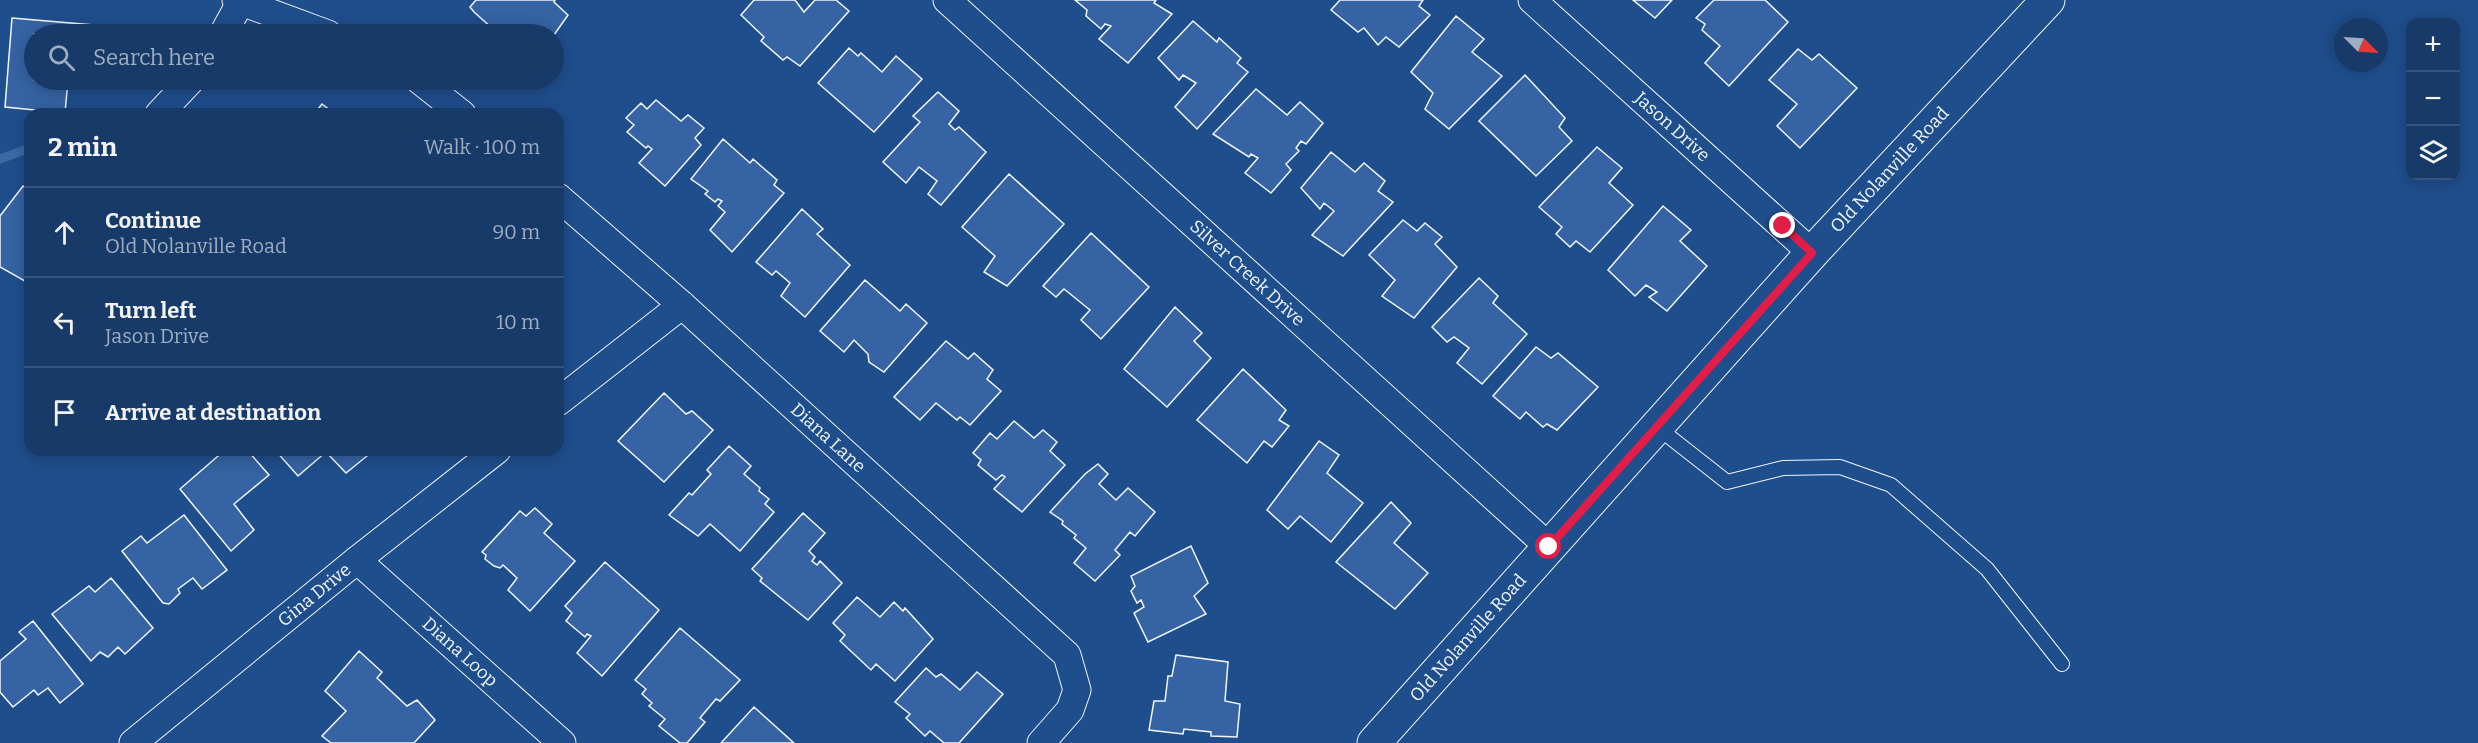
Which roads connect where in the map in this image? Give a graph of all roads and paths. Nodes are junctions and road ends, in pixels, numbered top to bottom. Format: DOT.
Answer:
graph roads {
  1 [pos="947,0"];
  2 [pos="1532,0"];
  3 [pos="2048,0"];
  4 [pos="238,2"];
  5 [pos="228,24"];
  6 [pos="300,24"];
  7 [pos="182,90"];
  8 [pos="432,90"];
  9 [pos="165,108"];
  10 [pos="454,108"];
  11 [pos="564,202"];
  12 [pos="1812,253"];
  13 [pos="682,305"];
  14 [pos="564,397"];
  15 [pos="1657,427"];
  16 [pos="489,456"];
  17 [pos="1549,547"];
  18 [pos="357,560"];
  19 [pos="2062,664"];
  20 [pos="133,743"];
  21 [pos="562,743"];
  22 [pos="1041,743"];
  23 [pos="1374,743"];
  1 -- 17 [label="street, Silver Creek Drive"];
  2 -- 12 [label="street, Jason Drive"];
  3 -- 12 [label="street, Old Nolanville Road"];
  4 -- 5 [label="street"];
  4 -- 6 [label="street"];
  7 -- 9 [label="street"];
  8 -- 10 [label="street"];
  11 -- 13 [label="street, Diana Lane"];
  12 -- 15 [label="street, Old Nolanville Road"];
  13 -- 14 [label="street"];
  13 -- 22 [label="street, Diana Lane"];
  15 -- 17 [label="street, Old Nolanville Road"];
  15 -- 19 [label="lane"];
  16 -- 18 [label="street, Gina Drive"];
  17 -- 23 [label="street, Old Nolanville Road"];
  18 -- 20 [label="street, Gina Drive"];
  18 -- 21 [label="street, Diana Loop"];
}
